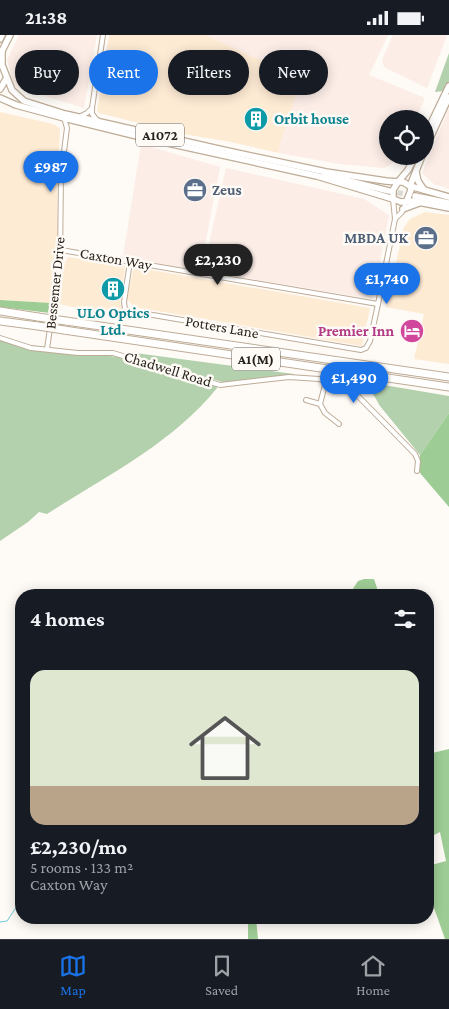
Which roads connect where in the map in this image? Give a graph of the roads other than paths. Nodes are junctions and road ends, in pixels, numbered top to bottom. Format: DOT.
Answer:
graph roads {
  1 [pos="2,35"];
  2 [pos="10,35"];
  3 [pos="103,35"];
  4 [pos="0,39"];
  5 [pos="1,61"];
  6 [pos="6,79"];
  7 [pos="449,86"];
  8 [pos="0,89"];
  9 [pos="449,97"];
  10 [pos="0,98"];
  11 [pos="92,107"];
  12 [pos="434,117"];
  13 [pos="64,118"];
  14 [pos="80,119"];
  15 [pos="97,120"];
  16 [pos="67,128"];
  17 [pos="434,130"];
  18 [pos="410,165"];
  19 [pos="419,165"];
  20 [pos="326,172"];
  21 [pos="416,172"];
  22 [pos="317,176"];
  23 [pos="337,178"];
  24 [pos="398,182"];
  25 [pos="410,186"];
  26 [pos="425,190"];
  27 [pos="389,191"];
  28 [pos="415,196"];
  29 [pos="449,197"];
  30 [pos="393,199"];
  31 [pos="407,200"];
  32 [pos="421,203"];
  33 [pos="449,203"];
  34 [pos="449,208"];
  35 [pos="403,209"];
  36 [pos="396,219"];
  37 [pos="60,250"];
  38 [pos="130,262"];
  39 [pos="378,304"];
  40 [pos="0,311"];
  41 [pos="0,321"];
  42 [pos="0,337"];
  43 [pos="47,349"];
  44 [pos="449,377"];
  45 [pos="326,381"];
  46 [pos="449,387"];
  47 [pos="306,400"];
  48 [pos="320,404"];
  49 [pos="339,424"];
  50 [pos="417,468"];
  1 -- 4 [label="main road"];
  2 -- 5 [label="main road"];
  3 -- 11 [label="street"];
  5 -- 6 [label="main road, A1072"];
  6 -- 8 [label="main road"];
  6 -- 14 [label="main road, A1072"];
  7 -- 12 [label="main road"];
  9 -- 17 [label="main road"];
  10 -- 13 [label="main road, A1072"];
  11 -- 14 [label="street"];
  11 -- 15 [label="street"];
  13 -- 14 [label="main road, A1072"];
  13 -- 16 [label="street, Bessemer Drive"];
  14 -- 15 [label="main road, A1072"];
  14 -- 16 [label="street"];
  14 -- 22 [label="main road, A1072"];
  15 -- 20 [label="main road, A1072"];
  16 -- 37 [label="street, Bessemer Drive"];
  18 -- 24 [label="main road"];
  19 -- 21 [label="main road"];
  20 -- 23 [label="main road, A1072"];
  20 -- 24 [label="main road, A1072"];
  21 -- 25 [label="main road"];
  21 -- 26 [label="main road"];
  22 -- 23 [label="main road, A1072"];
  22 -- 30 [label="main road, A1072"];
  23 -- 27 [label="main road, A1072"];
  24 -- 25 [label="main road, A1072"];
  24 -- 30 [label="main road"];
  25 -- 26 [label="main road, A1072"];
  25 -- 31 [label="main road"];
  26 -- 29 [label="main road, A1072"];
  28 -- 33 [label="main road"];
  30 -- 31 [label="main road, A1072"];
  30 -- 36 [label="street"];
  31 -- 32 [label="main road, A1072"];
  31 -- 35 [label="street"];
  32 -- 34 [label="main road, A1072"];
  32 -- 35 [label="main road"];
  35 -- 36 [label="street"];
  36 -- 39 [label="street"];
  37 -- 38 [label="street, Caxton Way"];
  37 -- 43 [label="street, Bessemer Drive"];
  38 -- 39 [label="street, Caxton Way"];
  38 -- 39 [label="street, Potters Lane"];
  40 -- 44 [label="highway, A1(M), bridge"];
  41 -- 46 [label="highway, A1(M), bridge"];
  42 -- 43 [label="street, Chadwell Road"];
  43 -- 45 [label="street, Chadwell Road"];
  45 -- 48 [label="street"];
  45 -- 50 [label="street, Chadwell Road"];
  47 -- 48 [label="street"];
  48 -- 49 [label="street"];
}
